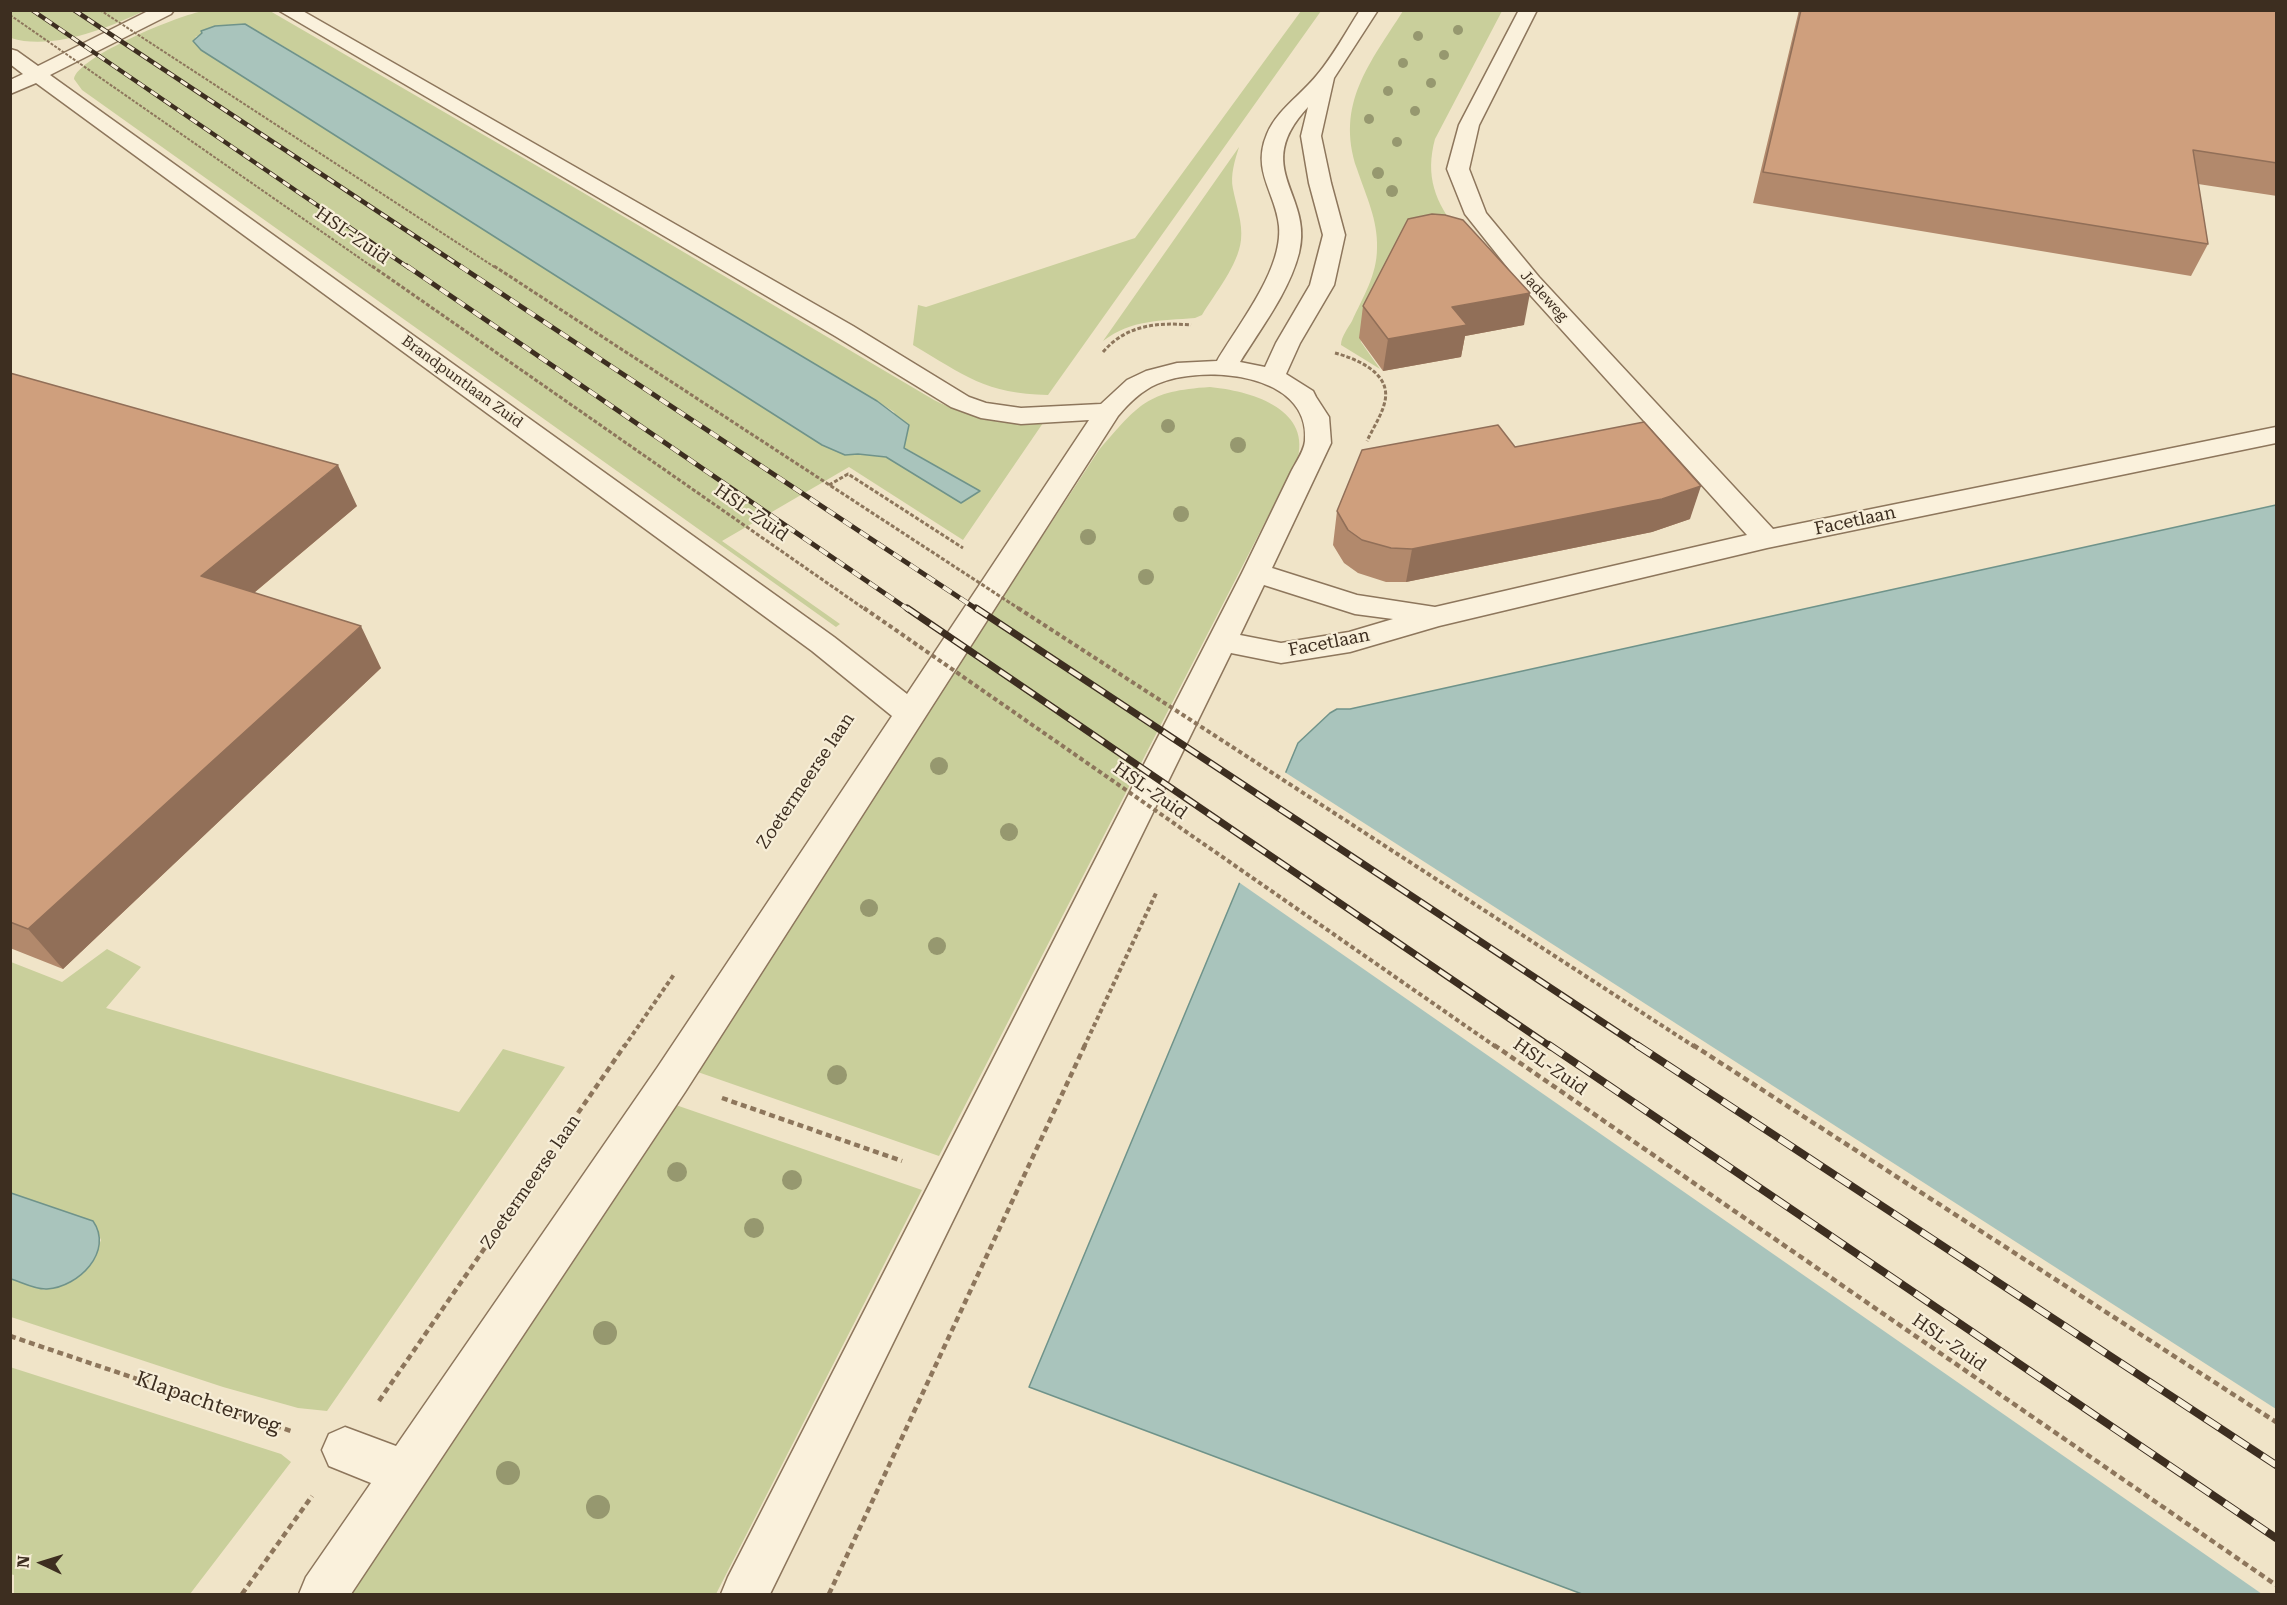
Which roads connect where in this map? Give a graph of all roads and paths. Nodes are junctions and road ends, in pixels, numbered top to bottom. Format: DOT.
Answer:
graph roads {
  1 [pos="100,10"];
  2 [pos="165,10"];
  3 [pos="286,10"];
  4 [pos="1369,10"];
  5 [pos="1528,10"];
  6 [pos="10,15"];
  7 [pos="10,55"];
  8 [pos="37,74"];
  9 [pos="1325,78"];
  10 [pos="10,88"];
  11 [pos="1191,325"];
  12 [pos="1225,367"];
  13 [pos="1272,378"];
  14 [pos="1108,411"];
  15 [pos="1060,414"];
  16 [pos="2277,435"];
  17 [pos="829,485"];
  18 [pos="922,522"];
  19 [pos="1767,539"];
  20 [pos="966,550"];
  21 [pos="960,560"];
  22 [pos="953,569"];
  23 [pos="1256,573"];
  24 [pos="1435,616"];
  25 [pos="906,636"];
  26 [pos="1222,641"];
  27 [pos="873,683"];
  28 [pos="910,713"];
  29 [pos="681,964"];
  30 [pos="615,1060"];
  31 [pos="671,1080"];
  32 [pos="952,1179"];
  33 [pos="1013,1200"];
  34 [pos="10,1336"];
  35 [pos="2277,1422"];
  36 [pos="345,1450"];
  37 [pos="404,1472"];
  38 [pos="2277,1585"];
  39 [pos="242,1594"];
  40 [pos="323,1594"];
  41 [pos="746,1594"];
  1 -- 17 [label="path, bridge"];
  2 -- 8 [label="street"];
  3 -- 15 [label="street"];
  4 -- 9 [label="street"];
  5 -- 19 [label="street, Jadeweg"];
  6 -- 38 [label="path, HSL-Zuid, bridge"];
  7 -- 8 [label="street, Brandpuntlaan Zuid"];
  8 -- 10 [label="street"];
  8 -- 27 [label="street, Brandpuntlaan Zuid"];
  9 -- 12 [label="street"];
  9 -- 13 [label="street"];
  11 -- 15 [label="path"];
  12 -- 13 [label="street"];
  12 -- 14 [label="street"];
  13 -- 23 [label="street"];
  14 -- 15 [label="street"];
  14 -- 28 [label="street"];
  16 -- 19 [label="street, Facetlaan"];
  17 -- 18 [label="path"];
  17 -- 35 [label="path, bridge"];
  18 -- 20 [label="path"];
  19 -- 24 [label="street, Facetlaan"];
  21 -- 22 [label="path"];
  23 -- 24 [label="street, Facetlaan"];
  23 -- 26 [label="street"];
  24 -- 26 [label="street, Facetlaan"];
  25 -- 27 [label="path"];
  26 -- 32 [label="street"];
  27 -- 28 [label="street, Brandpuntlaan Zuid"];
  28 -- 31 [label="street"];
  29 -- 30 [label="path, Zoetermeerse laan"];
  30 -- 31 [label="path"];
  30 -- 36 [label="path, Zoetermeerse laan"];
  31 -- 32 [label="path"];
  31 -- 37 [label="street"];
  32 -- 33 [label="path"];
  32 -- 41 [label="street"];
  34 -- 36 [label="path, Klapachterweg"];
  36 -- 37 [label="street"];
  36 -- 39 [label="path, Zoetermeerse laan"];
  37 -- 40 [label="street"];
}
